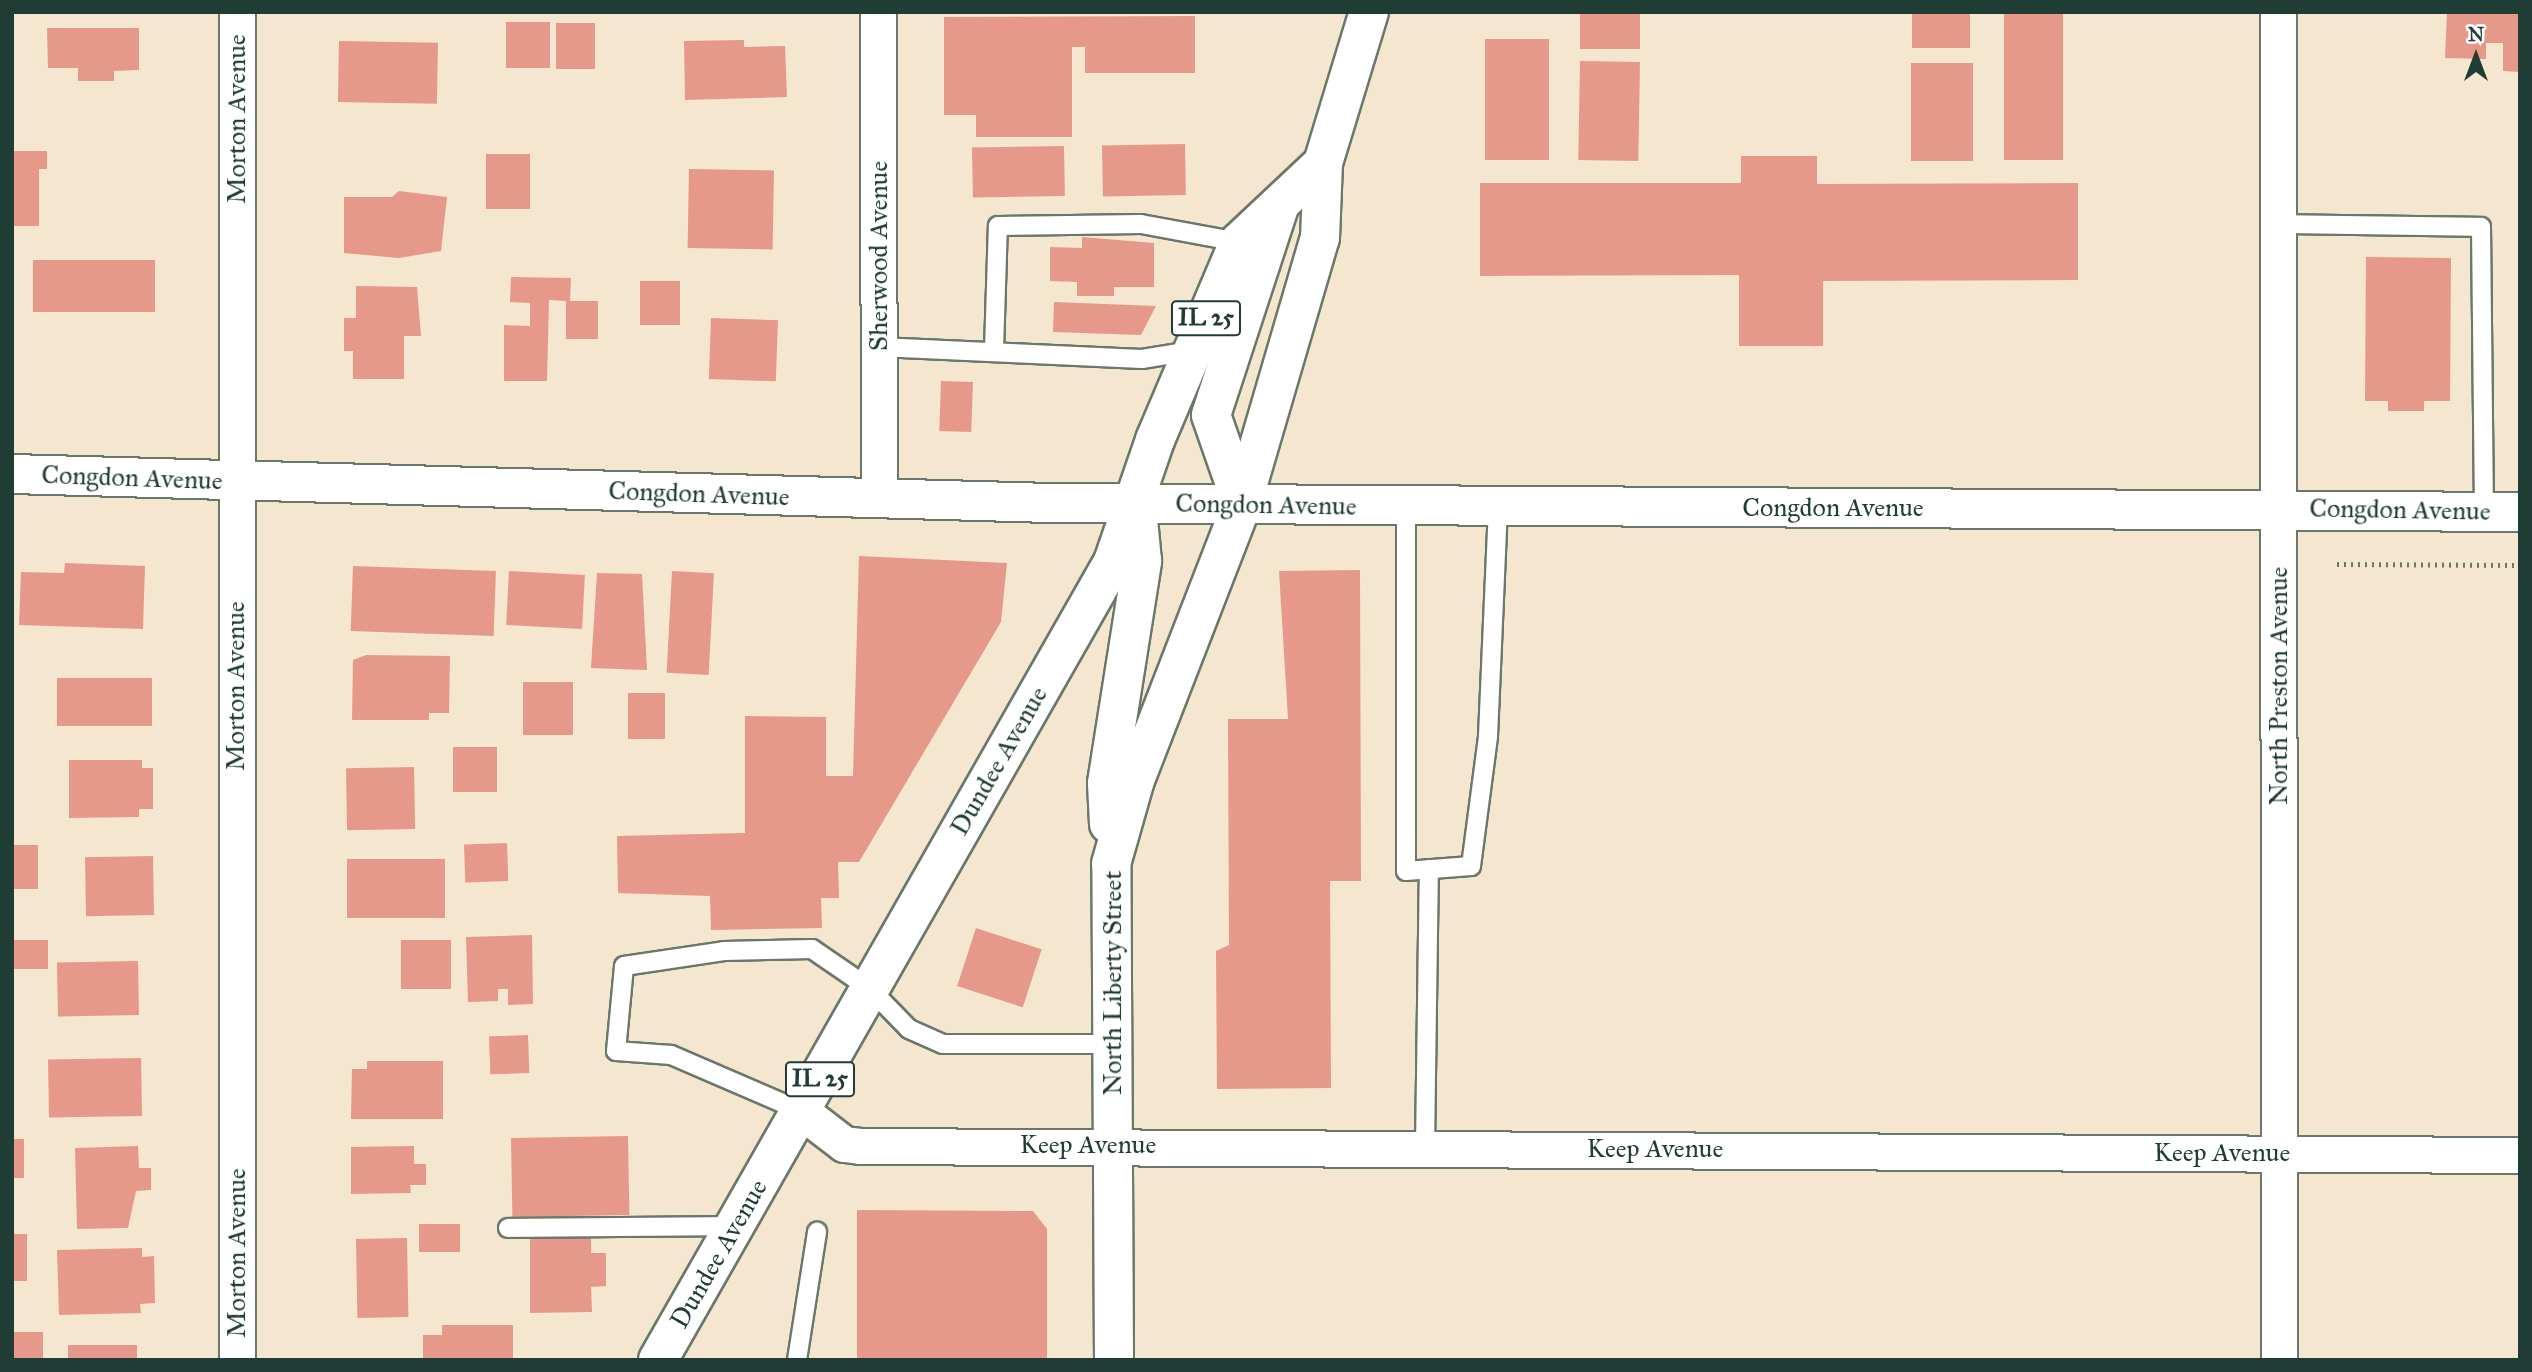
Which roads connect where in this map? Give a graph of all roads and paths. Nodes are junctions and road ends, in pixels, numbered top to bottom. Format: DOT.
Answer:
graph roads {
  1 [pos="237,12"];
  2 [pos="878,12"];
  3 [pos="1369,12"];
  4 [pos="2278,12"];
  5 [pos="1323,163"];
  6 [pos="1280,204"];
  7 [pos="2278,223"];
  8 [pos="1240,242"];
  9 [pos="879,347"];
  10 [pos="994,350"];
  11 [pos="1191,351"];
  12 [pos="12,474"];
  13 [pos="236,481"];
  14 [pos="880,499"];
  15 [pos="1136,503"];
  16 [pos="1242,504"];
  17 [pos="1406,506"];
  18 [pos="1498,508"];
  19 [pos="2279,508"];
  20 [pos="2502,512"];
  21 [pos="2337,564"];
  22 [pos="2520,565"];
  23 [pos="1111,864"];
  24 [pos="1429,869"];
  25 [pos="869,988"];
  26 [pos="1113,1044"];
  27 [pos="801,1111"];
  28 [pos="1114,1144"];
  29 [pos="1425,1148"];
  30 [pos="2279,1153"];
  31 [pos="2520,1154"];
  32 [pos="733,1226"];
  33 [pos="508,1228"];
  34 [pos="817,1232"];
  35 [pos="669,1356"];
  36 [pos="237,1360"];
  37 [pos="797,1360"];
  38 [pos="1114,1360"];
  39 [pos="2279,1360"];
  1 -- 13 [label="street, Morton Avenue"];
  2 -- 9 [label="street, Sherwood Avenue"];
  3 -- 5 [label="main road, Dundee Avenue / IL 25"];
  4 -- 7 [label="street, North Preston Avenue"];
  5 -- 6 [label="main road, Dundee Avenue / IL 25"];
  5 -- 16 [label="main road, Dundee Avenue / IL 25"];
  6 -- 8 [label="main road, Dundee Avenue / IL 25"];
  6 -- 16 [label="main road"];
  7 -- 19 [label="street, North Preston Avenue"];
  7 -- 20 [label="lane"];
  8 -- 10 [label="lane"];
  8 -- 11 [label="main road, Dundee Avenue / IL 25"];
  9 -- 10 [label="lane"];
  9 -- 14 [label="street, Sherwood Avenue"];
  10 -- 11 [label="lane"];
  11 -- 15 [label="main road, Dundee Avenue / IL 25"];
  12 -- 13 [label="main road, Congdon Avenue"];
  13 -- 14 [label="main road, Congdon Avenue"];
  13 -- 36 [label="street, Morton Avenue"];
  14 -- 15 [label="main road, Congdon Avenue"];
  15 -- 16 [label="main road, Congdon Avenue"];
  15 -- 23 [label="main road"];
  15 -- 25 [label="main road, Dundee Avenue / IL 25"];
  16 -- 17 [label="main road, Congdon Avenue"];
  16 -- 23 [label="main road, North Liberty Street / IL 25"];
  17 -- 18 [label="main road, Congdon Avenue"];
  17 -- 24 [label="lane"];
  18 -- 19 [label="main road, Congdon Avenue"];
  18 -- 24 [label="lane"];
  19 -- 20 [label="main road, Congdon Avenue"];
  19 -- 30 [label="street, North Preston Avenue"];
  21 -- 22 [label="path"];
  23 -- 26 [label="main road, North Liberty Street / IL 25"];
  24 -- 29 [label="lane"];
  25 -- 26 [label="lane"];
  25 -- 27 [label="main road, Dundee Avenue / IL 25"];
  25 -- 27 [label="lane"];
  26 -- 28 [label="main road, North Liberty Street / IL 25"];
  27 -- 28 [label="street, Keep Avenue"];
  27 -- 32 [label="main road, Dundee Avenue / IL 25"];
  28 -- 29 [label="street, Keep Avenue"];
  28 -- 38 [label="main road, North Liberty Street / IL 25"];
  29 -- 30 [label="street, Keep Avenue"];
  30 -- 31 [label="street, Keep Avenue"];
  30 -- 39 [label="street, North Preston Avenue"];
  32 -- 33 [label="lane"];
  32 -- 35 [label="main road, Dundee Avenue / IL 25"];
  34 -- 37 [label="lane"];
}
